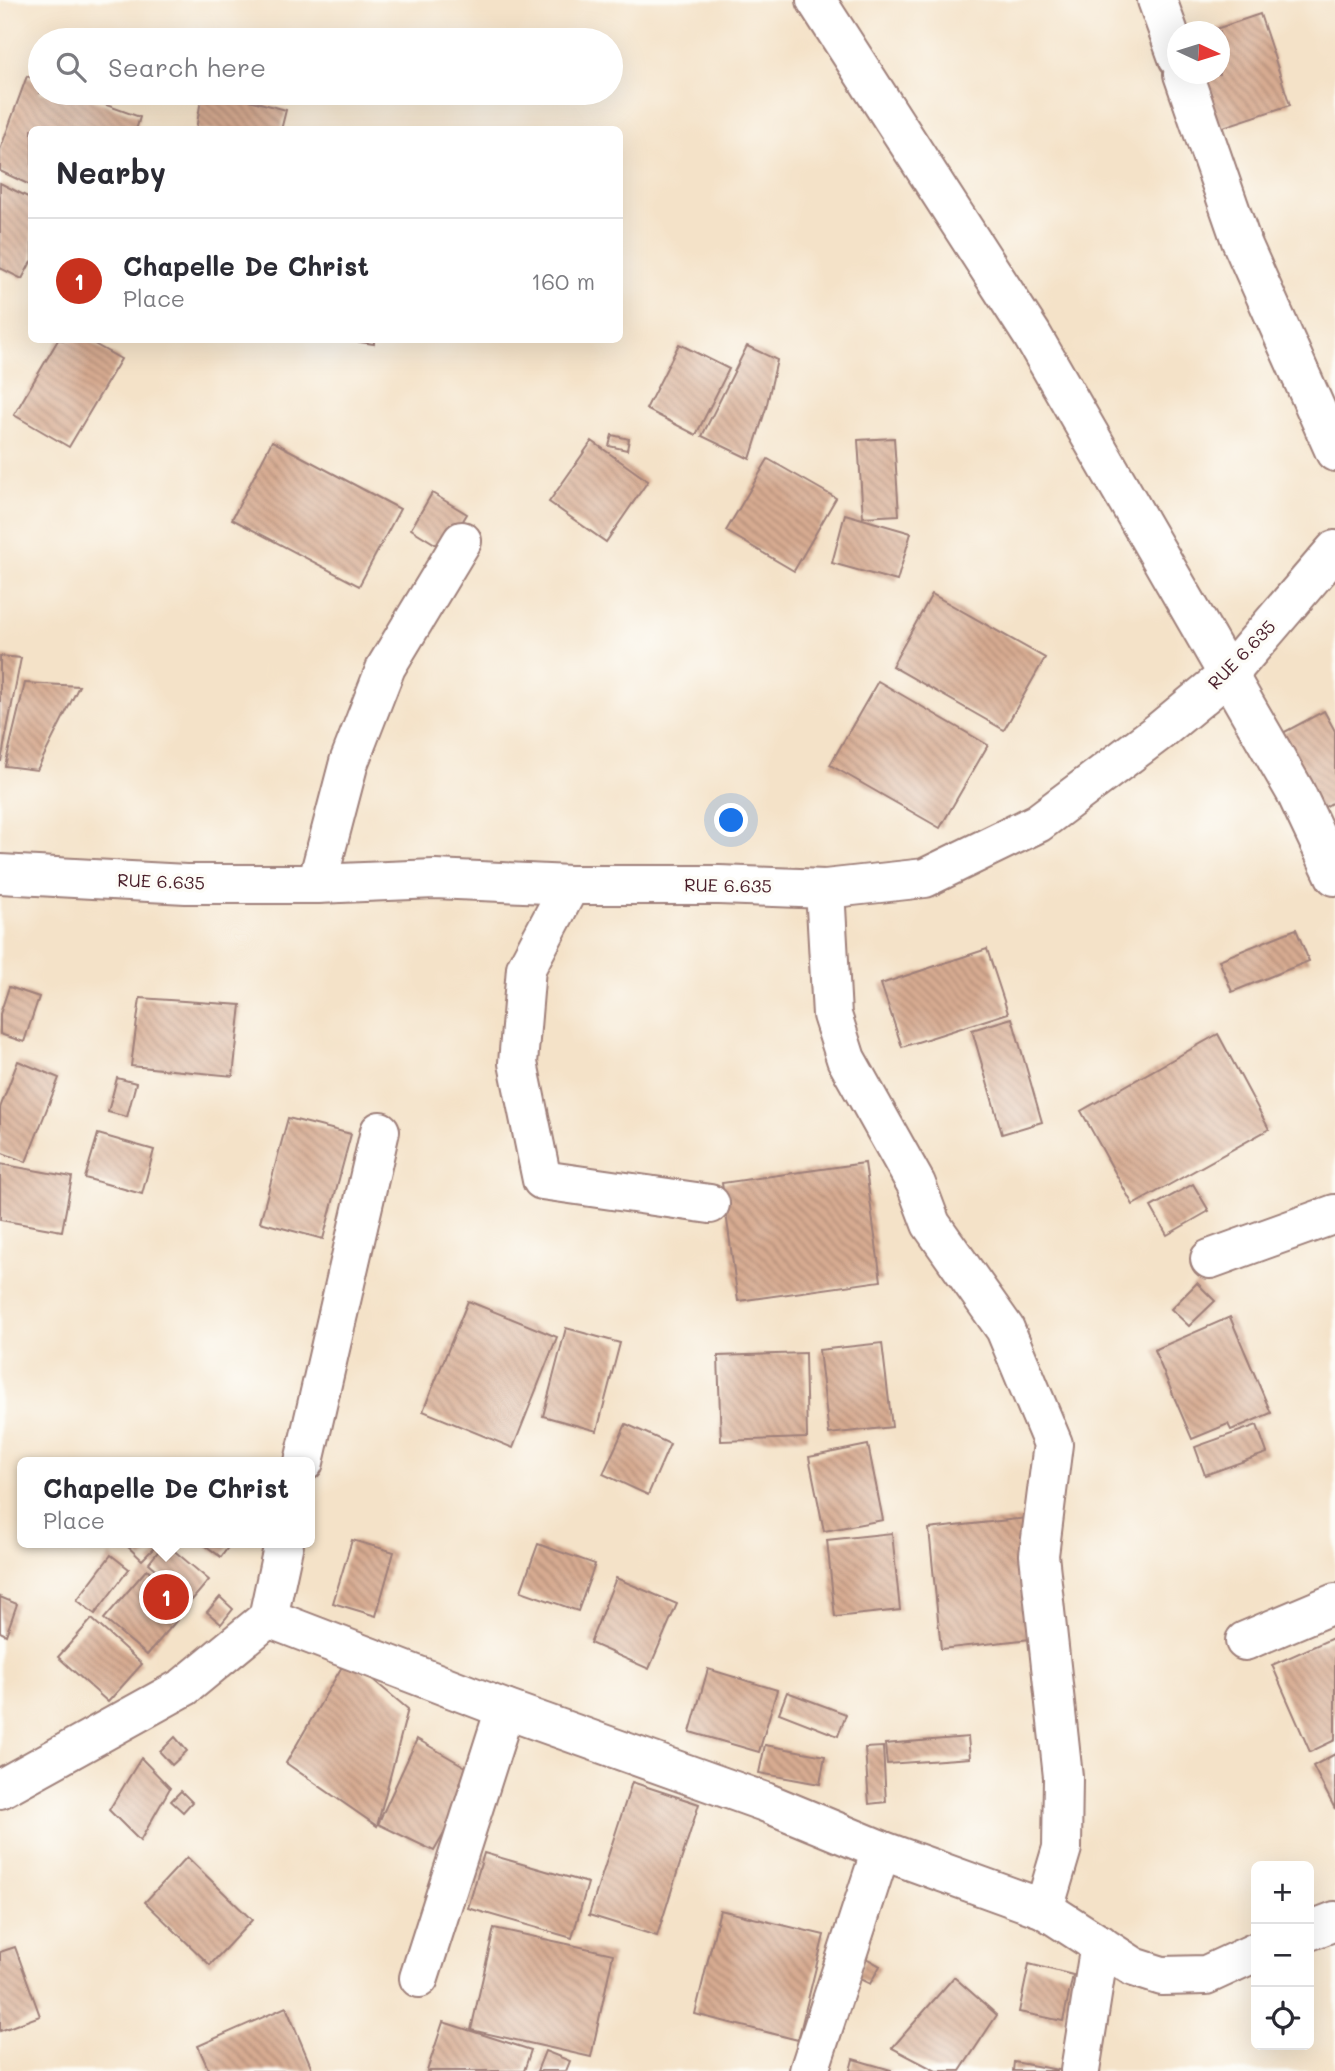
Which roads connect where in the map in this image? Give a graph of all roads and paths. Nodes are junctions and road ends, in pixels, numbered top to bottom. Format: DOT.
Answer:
graph roads {
  1 [pos="816,0"];
  2 [pos="1157,0"];
  3 [pos="1167,28"];
  4 [pos="1186,84"];
  5 [pos="1335,452"];
  6 [pos="462,541"];
  7 [pos="1335,550"];
  8 [pos="1229,674"];
  9 [pos="0,874"];
  10 [pos="1335,876"];
  11 [pos="317,884"];
  12 [pos="570,885"];
  13 [pos="825,889"];
  14 [pos="380,1131"];
  15 [pos="710,1204"];
  16 [pos="1335,1214"];
  17 [pos="1210,1259"];
  18 [pos="304,1457"];
  19 [pos="283,1548"];
  20 [pos="1335,1603"];
  21 [pos="268,1618"];
  22 [pos="1245,1641"];
  23 [pos="505,1709"];
  24 [pos="0,1789"];
  25 [pos="881,1850"];
  26 [pos="1044,1909"];
  27 [pos="1335,1921"];
  28 [pos="1314,1929"];
  29 [pos="1100,1944"];
  30 [pos="1251,1954"];
  31 [pos="419,1978"];
  32 [pos="809,2071"];
  33 [pos="1080,2071"];
  1 -- 8 [label="street"];
  2 -- 3 [label="street"];
  4 -- 5 [label="street"];
  6 -- 11 [label="street"];
  7 -- 8 [label="street, RUE 6.635"];
  8 -- 10 [label="street"];
  8 -- 13 [label="street, RUE 6.635"];
  9 -- 11 [label="street, RUE 6.635"];
  11 -- 12 [label="street, RUE 6.635"];
  12 -- 13 [label="street, RUE 6.635"];
  12 -- 15 [label="street"];
  13 -- 26 [label="street"];
  14 -- 18 [label="street"];
  16 -- 17 [label="street"];
  19 -- 21 [label="street"];
  20 -- 22 [label="street"];
  21 -- 23 [label="street"];
  21 -- 24 [label="street"];
  23 -- 25 [label="street"];
  23 -- 31 [label="street"];
  25 -- 26 [label="street"];
  25 -- 32 [label="street"];
  26 -- 29 [label="street"];
  27 -- 28 [label="street"];
  29 -- 30 [label="street"];
  29 -- 33 [label="street"];
}
